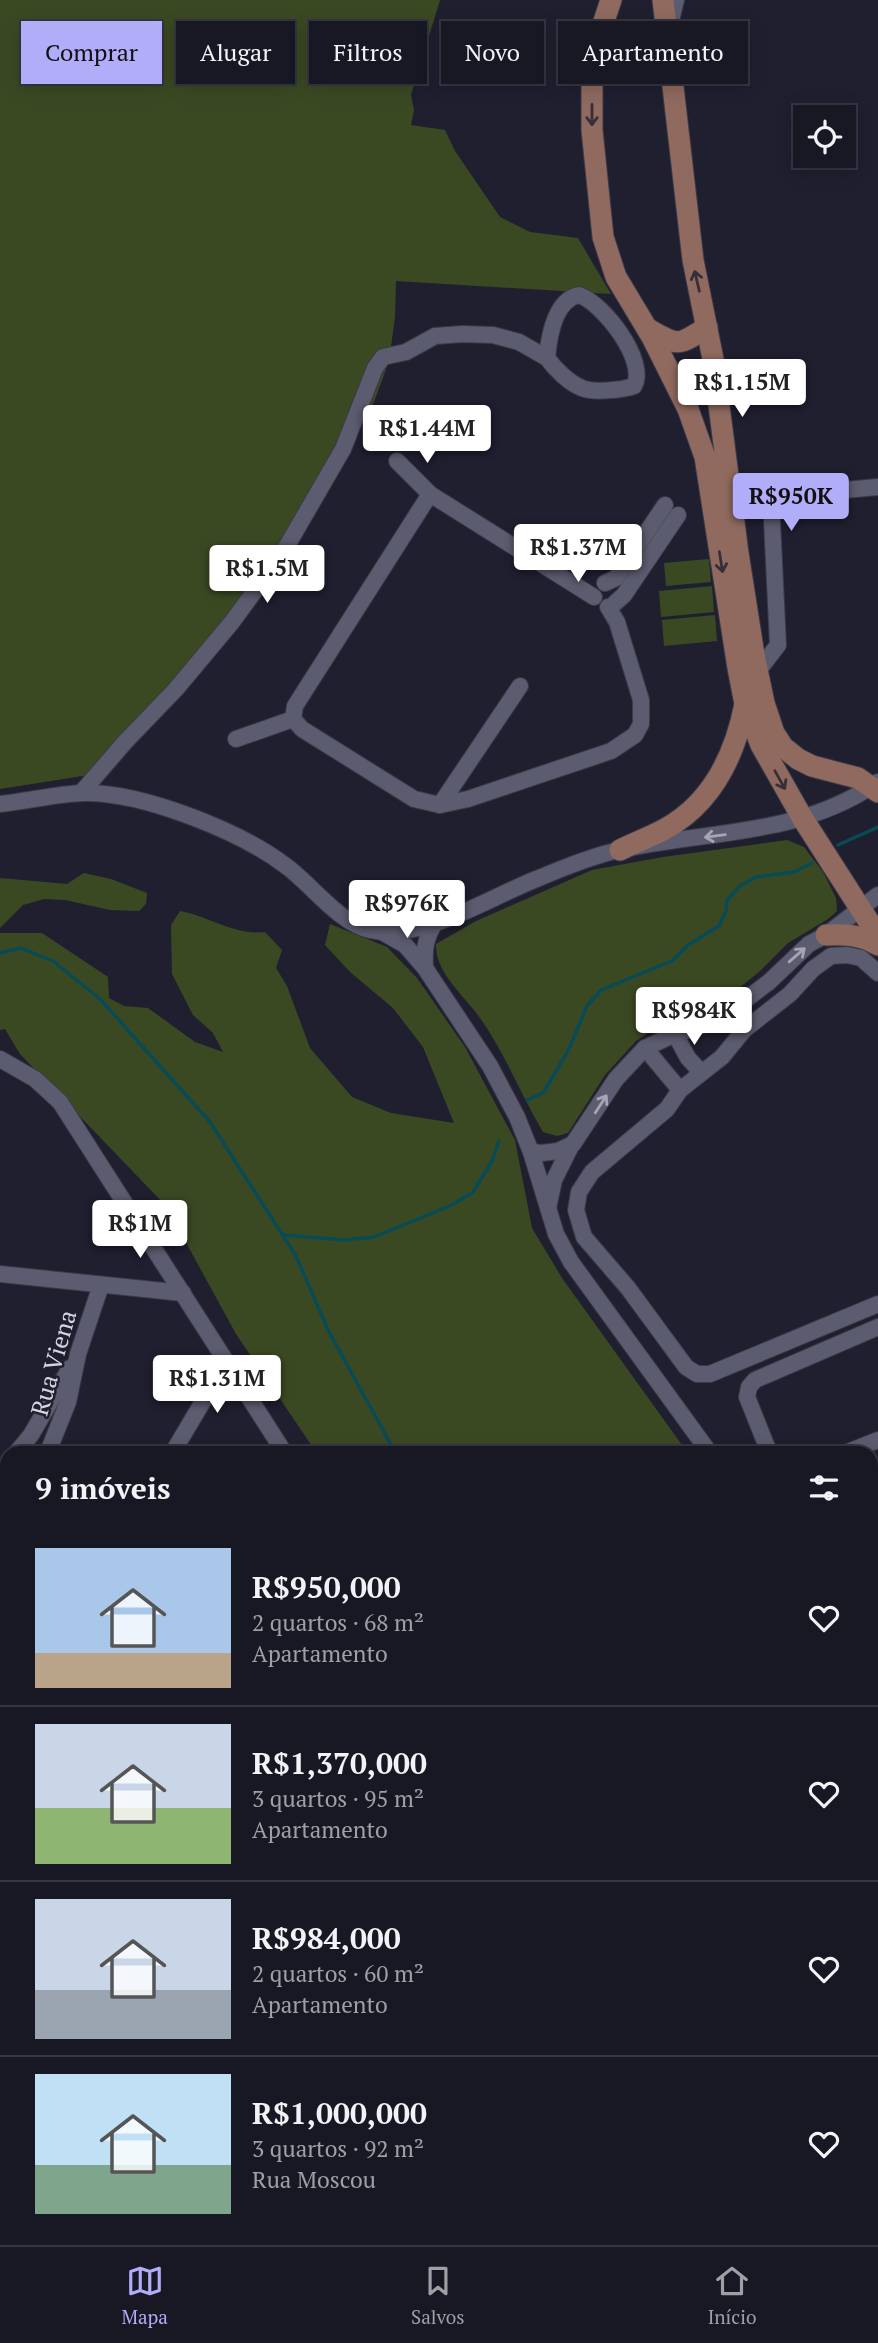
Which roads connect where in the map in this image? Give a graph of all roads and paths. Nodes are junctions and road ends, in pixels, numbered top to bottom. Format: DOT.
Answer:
graph roads {
  1 [pos="611,0"];
  2 [pos="665,2"];
  3 [pos="707,327"];
  4 [pos="649,332"];
  5 [pos="628,347"];
  6 [pos="547,358"];
  7 [pos="397,461"];
  8 [pos="878,487"];
  9 [pos="430,494"];
  10 [pos="605,583"];
  11 [pos="594,597"];
  12 [pos="611,605"];
  13 [pos="776,617"];
  14 [pos="750,625"];
  15 [pos="758,671"];
  16 [pos="520,686"];
  17 [pos="745,704"];
  18 [pos="293,719"];
  19 [pos="236,739"];
  20 [pos="876,787"];
  21 [pos="81,793"];
  22 [pos="0,804"];
  23 [pos="440,805"];
  24 [pos="803,819"];
  25 [pos="620,850"];
  26 [pos="878,895"];
  27 [pos="860,907"];
  28 [pos="435,923"];
  29 [pos="382,932"];
  30 [pos="826,935"];
  31 [pos="878,936"];
  32 [pos="878,945"];
  33 [pos="425,968"];
  34 [pos="878,972"];
  35 [pos="675,1034"];
  36 [pos="645,1048"];
  37 [pos="0,1059"];
  38 [pos="701,1072"];
  39 [pos="680,1090"];
  40 [pos="573,1144"];
  41 [pos="531,1152"];
  42 [pos="548,1210"];
  43 [pos="0,1274"];
  44 [pos="101,1284"];
  45 [pos="183,1293"];
  46 [pos="878,1304"];
  47 [pos="878,1328"];
  48 [pos="222,1359"];
  49 [pos="61,1399"];
  50 [pos="41,1418"];
  51 [pos="59,1427"];
  52 [pos="21,1446"];
  53 [pos="51,1446"];
  54 [pos="177,1446"];
  55 [pos="280,1446"];
  56 [pos="705,1446"];
  57 [pos="767,1446"];
  1 -- 4 [label="main road, one-way"];
  3 -- 2 [label="main road, one-way"];
  3 -- 4 [label="main road"];
  3 -- 14 [label="main road"];
  4 -- 5 [label="street"];
  4 -- 17 [label="main road, one-way"];
  5 -- 6 [label="street"];
  5 -- 6 [label="street"];
  6 -- 21 [label="street"];
  7 -- 9 [label="street"];
  8 -- 13 [label="street"];
  9 -- 11 [label="street"];
  9 -- 18 [label="street"];
  10 -- 11 [label="street"];
  10 -- 12 [label="street"];
  10 -- 12 [label="street"];
  11 -- 12 [label="street"];
  12 -- 23 [label="street"];
  13 -- 14 [label="street"];
  13 -- 15 [label="street"];
  14 -- 15 [label="main road"];
  15 -- 20 [label="main road"];
  16 -- 23 [label="street"];
  17 -- 24 [label="main road, one-way"];
  17 -- 25 [label="main road"];
  18 -- 19 [label="street"];
  18 -- 23 [label="street"];
  20 -- 24 [label="street"];
  21 -- 22 [label="street"];
  21 -- 29 [label="street"];
  24 -- 25 [label="street, one-way"];
  24 -- 27 [label="main road"];
  25 -- 28 [label="street"];
  26 -- 27 [label="street"];
  27 -- 30 [label="street"];
  27 -- 31 [label="main road"];
  28 -- 29 [label="street"];
  28 -- 33 [label="street"];
  29 -- 33 [label="street"];
  30 -- 32 [label="main road"];
  35 -- 30 [label="street, one-way"];
  33 -- 41 [label="street"];
  34 -- 38 [label="street"];
  35 -- 36 [label="street"];
  35 -- 38 [label="street"];
  36 -- 39 [label="street"];
  40 -- 36 [label="street, one-way"];
  37 -- 45 [label="street"];
  38 -- 39 [label="street"];
  39 -- 46 [label="street"];
  40 -- 41 [label="street"];
  40 -- 42 [label="street"];
  41 -- 42 [label="street"];
  42 -- 56 [label="street"];
  43 -- 44 [label="street"];
  44 -- 45 [label="street"];
  44 -- 49 [label="street, Rua Viena"];
  45 -- 48 [label="street"];
  47 -- 57 [label="street"];
  48 -- 54 [label="street"];
  48 -- 55 [label="street"];
  49 -- 50 [label="street"];
  49 -- 51 [label="street, Rua Viena"];
  50 -- 51 [label="street"];
  50 -- 52 [label="street"];
  51 -- 53 [label="street, Rua Viena"];
}
